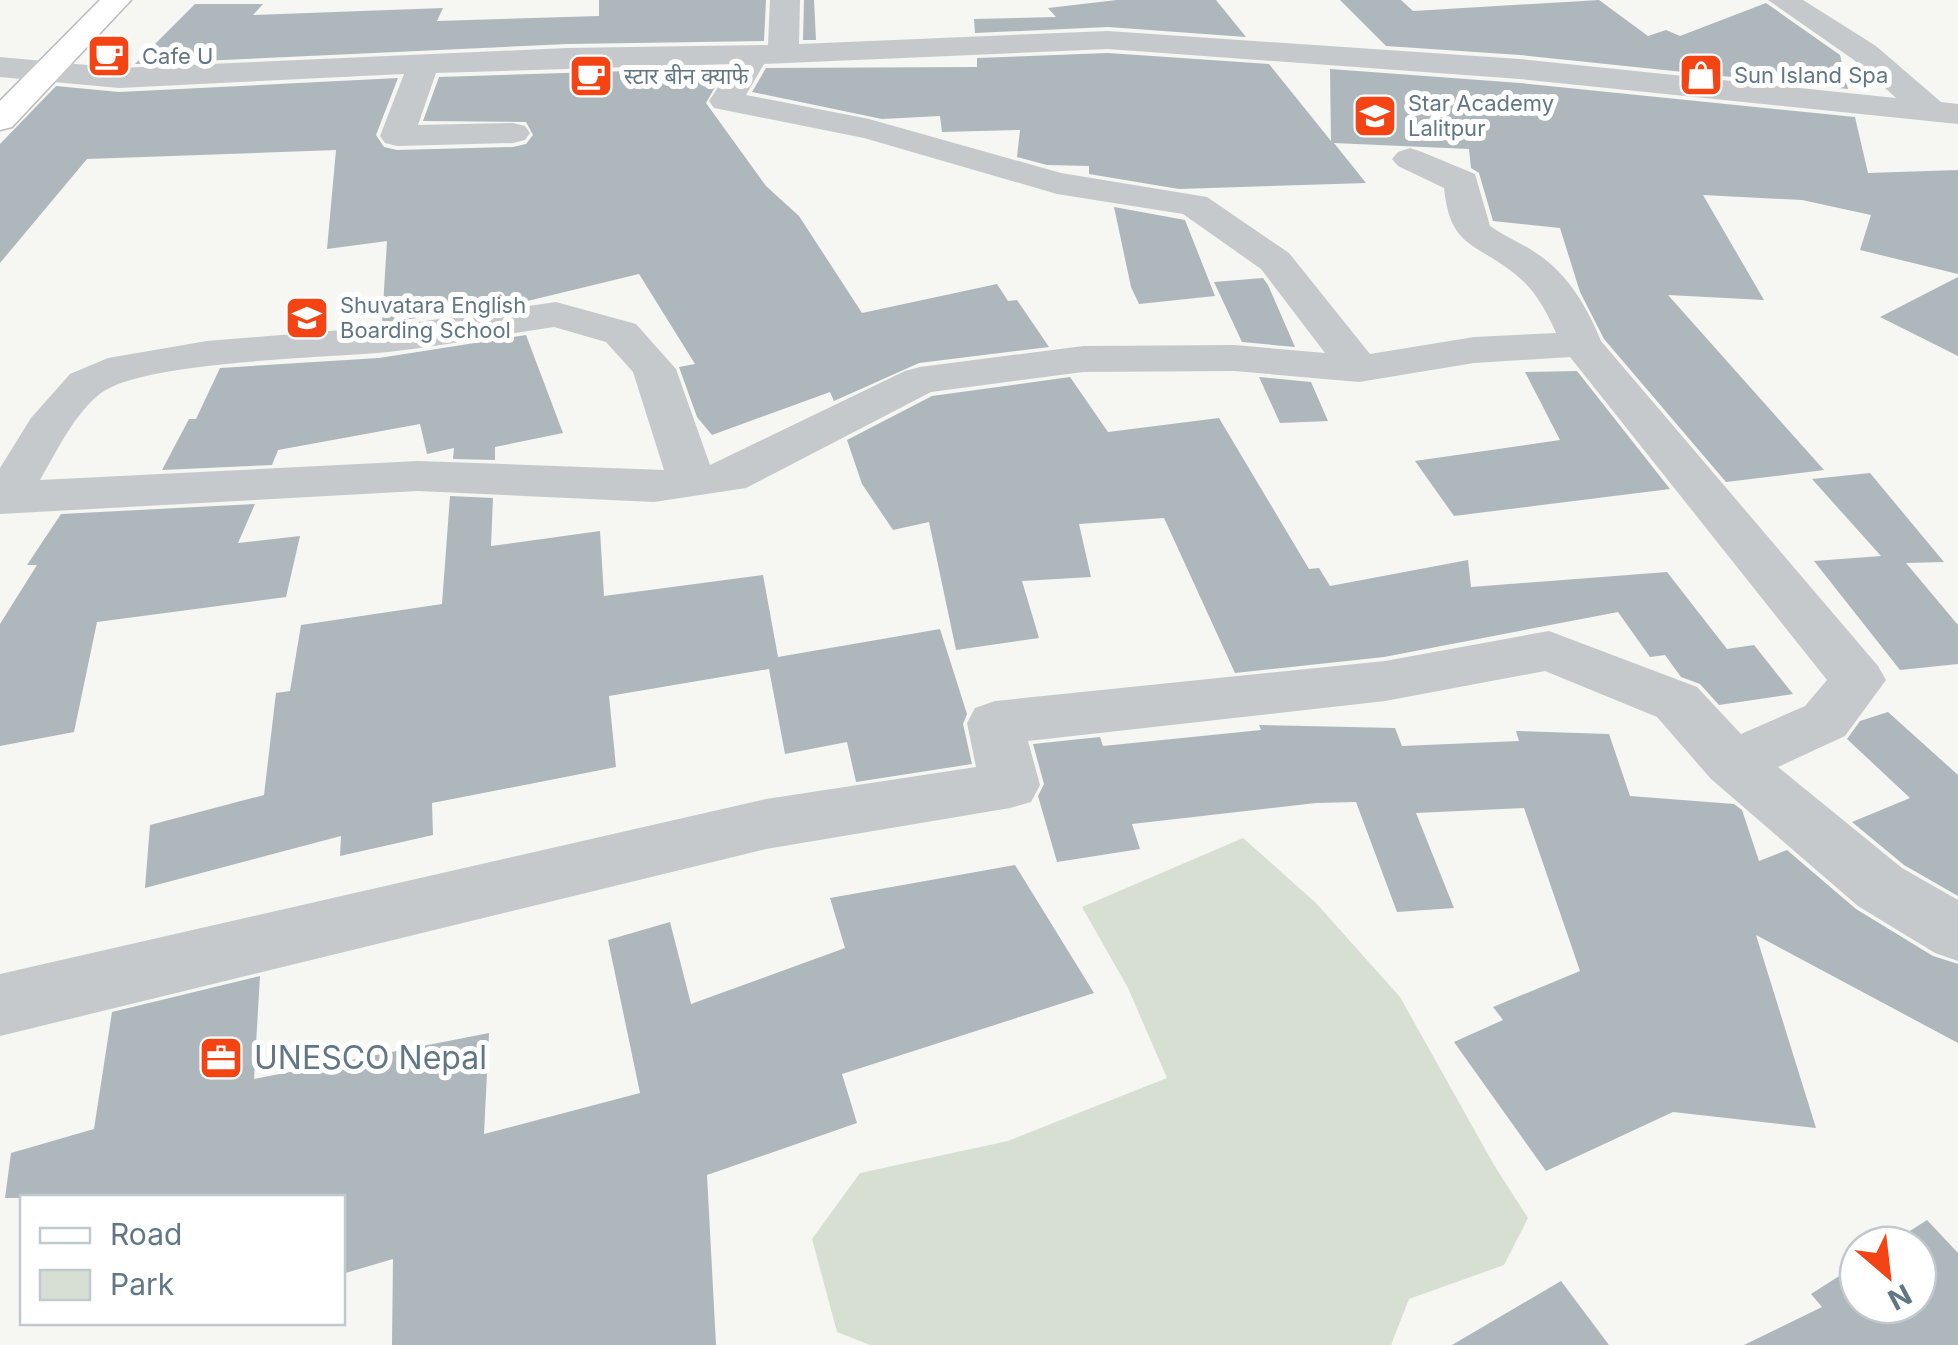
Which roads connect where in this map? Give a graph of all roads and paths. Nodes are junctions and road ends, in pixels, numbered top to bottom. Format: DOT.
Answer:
graph roads {
  1 [pos="116,0"];
  2 [pos="785,0"];
  3 [pos="1783,0"];
  4 [pos="769,54"];
  5 [pos="423,65"];
  6 [pos="0,67"];
  7 [pos="44,71"];
  8 [pos="1945,112"];
  9 [pos="0,120"];
  10 [pos="513,132"];
  11 [pos="1410,159"];
  12 [pos="1581,344"];
  13 [pos="1359,369"];
  14 [pos="692,482"];
  15 [pos="3,498"];
  16 [pos="1732,764"];
  17 [pos="1958,933"];
  18 [pos="0,1005"];
  1 -- 7 [label="main road"];
  2 -- 4 [label="street"];
  3 -- 8 [label="street"];
  4 -- 5 [label="street"];
  4 -- 8 [label="street"];
  4 -- 13 [label="street"];
  5 -- 7 [label="street"];
  5 -- 10 [label="street"];
  6 -- 7 [label="street"];
  7 -- 9 [label="main road"];
  11 -- 12 [label="street"];
  12 -- 13 [label="street"];
  12 -- 16 [label="street"];
  13 -- 14 [label="street"];
  14 -- 15 [label="street"];
  14 -- 15 [label="street"];
  16 -- 17 [label="street"];
  16 -- 18 [label="street"];
}
